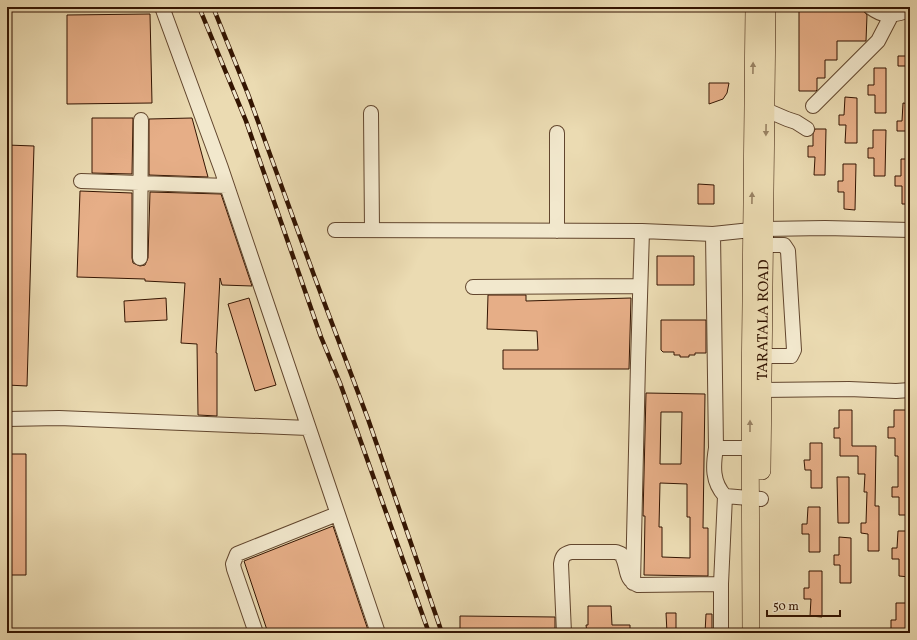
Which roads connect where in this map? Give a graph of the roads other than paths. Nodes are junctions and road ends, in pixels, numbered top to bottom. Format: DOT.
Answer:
graph roads {
  1 [pos="162,7"];
  2 [pos="754,7"];
  3 [pos="767,7"];
  4 [pos="870,7"];
  5 [pos="910,10"];
  6 [pos="891,16"];
  7 [pos="813,106"];
  8 [pos="766,110"];
  9 [pos="371,113"];
  10 [pos="141,120"];
  11 [pos="807,129"];
  12 [pos="558,133"];
  13 [pos="81,181"];
  14 [pos="141,183"];
  15 [pos="227,186"];
  16 [pos="336,230"];
  17 [pos="372,230"];
  18 [pos="910,230"];
  19 [pos="556,231"];
  20 [pos="642,231"];
  21 [pos="713,234"];
  22 [pos="760,235"];
  23 [pos="140,258"];
  24 [pos="640,286"];
  25 [pos="473,287"];
  26 [pos="763,356"];
  27 [pos="762,390"];
  28 [pos="910,390"];
  29 [pos="7,419"];
  30 [pos="308,428"];
  31 [pos="716,448"];
  32 [pos="756,448"];
  33 [pos="725,496"];
  34 [pos="756,499"];
  35 [pos="337,514"];
  36 [pos="633,583"];
  37 [pos="721,584"];
  38 [pos="256,633"];
  39 [pos="378,633"];
  40 [pos="564,633"];
  41 [pos="721,633"];
  42 [pos="751,633"];
  43 [pos="761,633"];
  1 -- 15 [label="street"];
  22 -- 2 [label="main road, one-way"];
  3 -- 8 [label="main road, TARATALA ROAD"];
  4 -- 6 [label="street"];
  5 -- 6 [label="street"];
  6 -- 7 [label="street"];
  8 -- 11 [label="street"];
  8 -- 22 [label="main road, TARATALA ROAD, one-way"];
  9 -- 17 [label="street"];
  10 -- 14 [label="street"];
  12 -- 19 [label="street"];
  13 -- 14 [label="street"];
  14 -- 15 [label="street"];
  14 -- 23 [label="street"];
  15 -- 30 [label="street"];
  16 -- 17 [label="street"];
  17 -- 19 [label="street"];
  18 -- 22 [label="street"];
  19 -- 20 [label="street"];
  20 -- 21 [label="street"];
  20 -- 24 [label="street"];
  21 -- 22 [label="street"];
  21 -- 31 [label="street"];
  22 -- 26 [label="main road, TARATALA ROAD"];
  22 -- 26 [label="street"];
  32 -- 22 [label="main road, one-way"];
  24 -- 25 [label="street"];
  24 -- 36 [label="street"];
  26 -- 27 [label="main road, TARATALA ROAD"];
  27 -- 28 [label="street"];
  27 -- 32 [label="main road, TARATALA ROAD"];
  29 -- 30 [label="street"];
  30 -- 35 [label="street"];
  31 -- 32 [label="street"];
  31 -- 33 [label="street"];
  32 -- 34 [label="main road"];
  33 -- 34 [label="street"];
  33 -- 37 [label="street"];
  34 -- 42 [label="main road"];
  34 -- 43 [label="main road"];
  35 -- 38 [label="street"];
  35 -- 39 [label="street"];
  36 -- 37 [label="street"];
  36 -- 40 [label="street"];
  37 -- 41 [label="street"];
}
